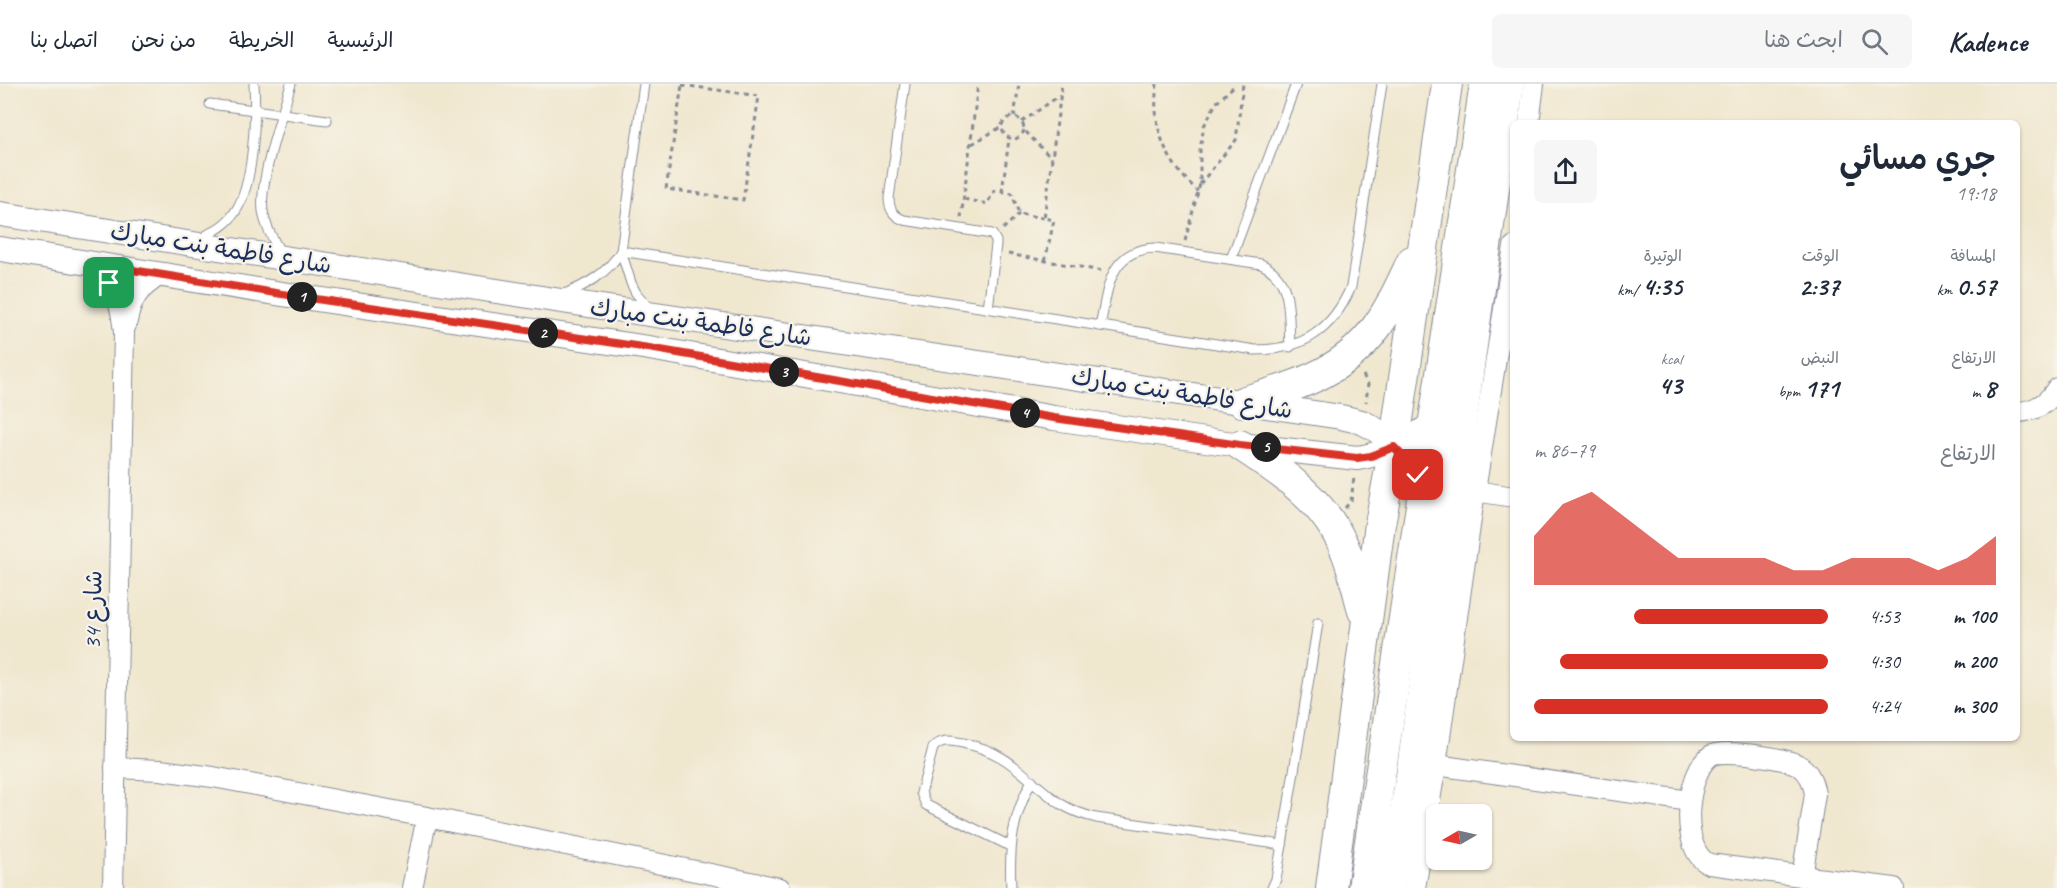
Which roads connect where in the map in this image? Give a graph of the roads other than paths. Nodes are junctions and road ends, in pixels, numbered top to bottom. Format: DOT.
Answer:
graph roads {
  1 [pos="254,84"];
  2 [pos="291,84"];
  3 [pos="644,84"];
  4 [pos="905,84"];
  5 [pos="1296,84"];
  6 [pos="1382,84"];
  7 [pos="1447,84"];
  8 [pos="1485,84"];
  9 [pos="1509,84"];
  10 [pos="1534,84"];
  11 [pos="210,104"];
  12 [pos="255,110"];
  13 [pos="282,114"];
  14 [pos="327,120"];
  15 [pos="1529,120"];
  16 [pos="247,180"];
  17 [pos="264,185"];
  18 [pos="0,214"];
  19 [pos="1424,237"];
  20 [pos="190,244"];
  21 [pos="0,249"];
  22 [pos="621,251"];
  23 [pos="283,258"];
  24 [pos="1231,259"];
  25 [pos="89,263"];
  26 [pos="164,273"];
  27 [pos="1510,295"];
  28 [pos="548,299"];
  29 [pos="988,308"];
  30 [pos="658,315"];
  31 [pos="1100,326"];
  32 [pos="1507,332"];
  33 [pos="124,333"];
  34 [pos="1290,347"];
  35 [pos="1444,356"];
  36 [pos="1405,362"];
  37 [pos="2057,388"];
  38 [pos="1242,402"];
  39 [pos="2020,412"];
  40 [pos="1341,417"];
  41 [pos="1434,422"];
  42 [pos="1240,445"];
  43 [pos="1394,447"];
  44 [pos="1332,455"];
  45 [pos="1424,486"];
  46 [pos="1475,491"];
  47 [pos="1510,496"];
  48 [pos="1380,524"];
  49 [pos="1411,566"];
  50 [pos="1318,623"];
  51 [pos="1367,627"];
  52 [pos="116,759"];
  53 [pos="1436,765"];
  54 [pos="1032,780"];
  55 [pos="1690,801"];
  56 [pos="427,817"];
  57 [pos="1282,845"];
  58 [pos="1010,846"];
  59 [pos="1802,877"];
  60 [pos="113,888"];
  61 [pos="412,888"];
  62 [pos="780,888"];
  63 [pos="1011,888"];
  64 [pos="1272,888"];
  65 [pos="1331,888"];
  66 [pos="1363,888"];
  67 [pos="1390,888"];
  68 [pos="1415,888"];
  69 [pos="1894,888"];
  1 -- 12 [label="lane"];
  2 -- 13 [label="lane"];
  3 -- 22 [label="lane"];
  4 -- 29 [label="lane"];
  5 -- 24 [label="lane"];
  6 -- 34 [label="lane"];
  7 -- 19 [label="main road"];
  8 -- 35 [label="main road"];
  9 -- 67 [label="main road"];
  10 -- 15 [label="street"];
  11 -- 12 [label="lane"];
  12 -- 13 [label="lane"];
  12 -- 16 [label="lane"];
  13 -- 14 [label="lane"];
  13 -- 17 [label="lane"];
  16 -- 17 [label="lane"];
  16 -- 20 [label="lane"];
  17 -- 23 [label="lane"];
  18 -- 20 [label="street, شارع فاطمة بنت مبارك"];
  19 -- 36 [label="main road"];
  19 -- 38 [label="main road"];
  20 -- 23 [label="street, شارع فاطمة بنت مبارك"];
  21 -- 25 [label="street, شارع فاطمة بنت مبارك"];
  22 -- 28 [label="lane"];
  22 -- 29 [label="lane"];
  22 -- 30 [label="lane"];
  23 -- 28 [label="street, شارع فاطمة بنت مبارك"];
  24 -- 31 [label="lane"];
  24 -- 34 [label="lane"];
  25 -- 26 [label="street, شارع فاطمة بنت مبارك"];
  25 -- 33 [label="street, شارع 34"];
  26 -- 33 [label="street, شارع 34"];
  26 -- 42 [label="street, شارع فاطمة بنت مبارك"];
  27 -- 32 [label="street"];
  28 -- 30 [label="street, شارع فاطمة بنت مبارك"];
  29 -- 31 [label="lane"];
  30 -- 38 [label="street, شارع فاطمة بنت مبارك"];
  31 -- 34 [label="lane"];
  32 -- 46 [label="street"];
  33 -- 52 [label="street, شارع 34"];
  35 -- 36 [label="main road"];
  35 -- 41 [label="main road"];
  36 -- 43 [label="main road"];
  37 -- 39 [label="street"];
  38 -- 40 [label="street, شارع فاطمة بنت مبارك"];
  40 -- 43 [label="street, شارع فاطمة بنت مبارك"];
  40 -- 44 [label="street"];
  41 -- 43 [label="street, شارع فاطمة بنت مبارك"];
  41 -- 45 [label="main road"];
  42 -- 44 [label="street, شارع فاطمة بنت مبارك"];
  42 -- 51 [label="main road"];
  43 -- 44 [label="street, شارع فاطمة بنت مبارك"];
  43 -- 45 [label="street, شارع فاطمة بنت مبارك"];
  43 -- 48 [label="main road"];
  45 -- 49 [label="main road"];
  46 -- 47 [label="street"];
  46 -- 53 [label="street"];
  48 -- 49 [label="main road"];
  48 -- 51 [label="main road"];
  49 -- 66 [label="main road"];
  50 -- 57 [label="lane"];
  51 -- 65 [label="main road"];
  52 -- 56 [label="street"];
  52 -- 60 [label="street, شارع 34"];
  53 -- 55 [label="street"];
  53 -- 68 [label="street"];
  54 -- 57 [label="lane"];
  54 -- 58 [label="lane"];
  54 -- 58 [label="lane"];
  55 -- 59 [label="street"];
  55 -- 59 [label="street"];
  56 -- 61 [label="street"];
  56 -- 62 [label="street"];
  57 -- 64 [label="lane"];
  58 -- 63 [label="lane"];
  59 -- 69 [label="street"];
}
